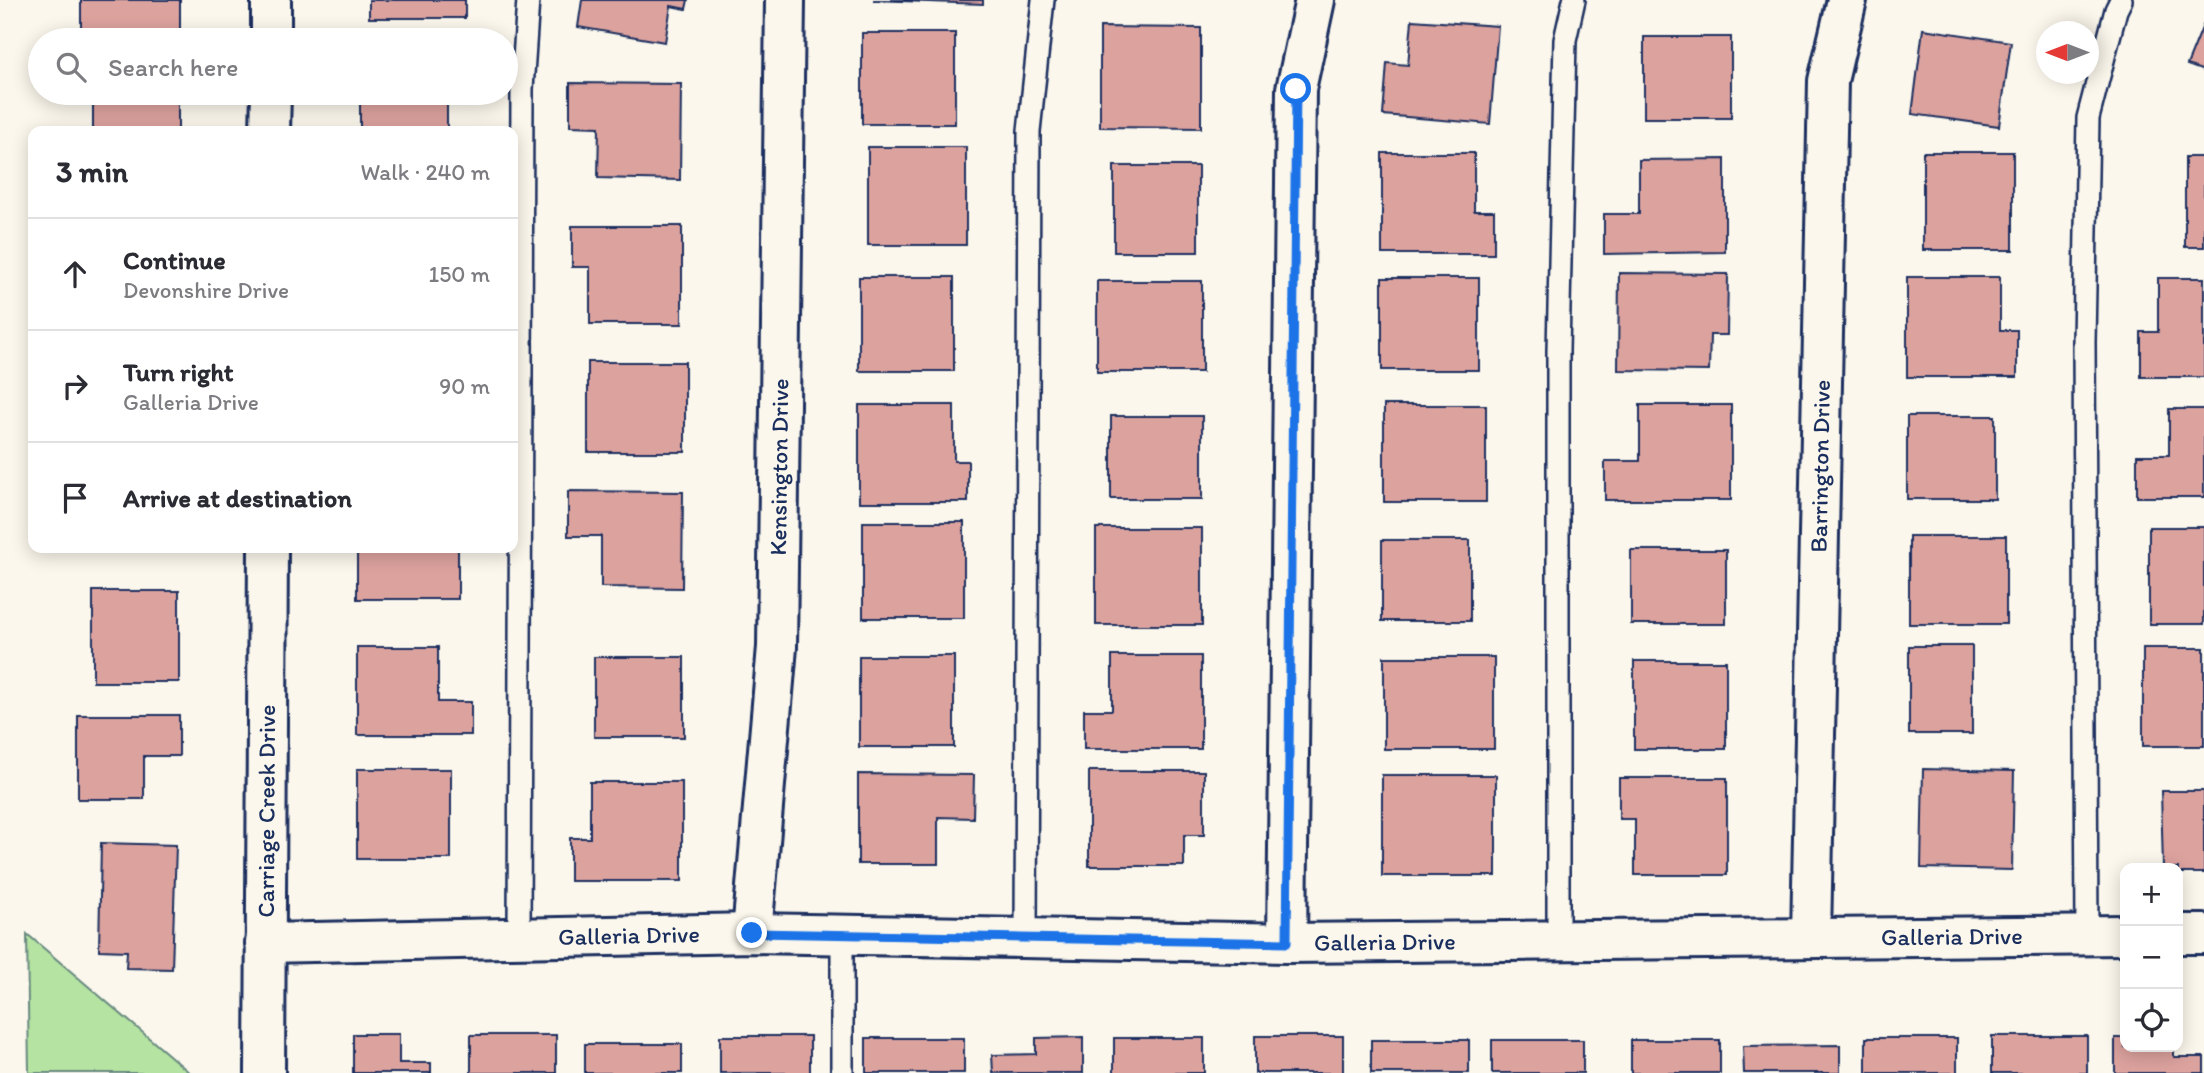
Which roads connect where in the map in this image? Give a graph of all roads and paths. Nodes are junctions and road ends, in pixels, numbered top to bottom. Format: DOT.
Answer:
graph roads {
  1 [pos="271,0"];
  2 [pos="528,0"];
  3 [pos="785,0"];
  4 [pos="1043,0"];
  5 [pos="1315,0"];
  6 [pos="1574,0"];
  7 [pos="1847,0"];
  8 [pos="2121,0"];
  9 [pos="271,28"];
  10 [pos="271,105"];
  11 [pos="271,126"];
  12 [pos="268,553"];
  13 [pos="752,933"];
  14 [pos="2183,934"];
  15 [pos="2204,934"];
  16 [pos="842,935"];
  17 [pos="2087,935"];
  18 [pos="2120,935"];
  19 [pos="1811,937"];
  20 [pos="519,938"];
  21 [pos="1026,938"];
  22 [pos="1558,939"];
  23 [pos="265,943"];
  24 [pos="1287,943"];
  25 [pos="265,1073"];
  26 [pos="842,1073"];
  1 -- 9 [label="street"];
  2 -- 20 [label="lane"];
  3 -- 13 [label="street, Kensington Drive"];
  4 -- 21 [label="lane"];
  5 -- 24 [label="street"];
  6 -- 22 [label="lane"];
  7 -- 19 [label="street, Barrington Drive"];
  8 -- 17 [label="lane"];
  10 -- 11 [label="street"];
  12 -- 23 [label="street, Carriage Creek Drive"];
  13 -- 16 [label="street, Galleria Drive"];
  13 -- 20 [label="street, Galleria Drive"];
  14 -- 15 [label="street"];
  16 -- 21 [label="street, Galleria Drive"];
  16 -- 26 [label="lane"];
  17 -- 18 [label="street, Galleria Drive"];
  17 -- 19 [label="street, Galleria Drive"];
  19 -- 22 [label="street, Galleria Drive"];
  20 -- 23 [label="street, Galleria Drive"];
  21 -- 24 [label="street, Galleria Drive"];
  22 -- 24 [label="street, Galleria Drive"];
  23 -- 25 [label="street, Carriage Creek Drive"];
}
